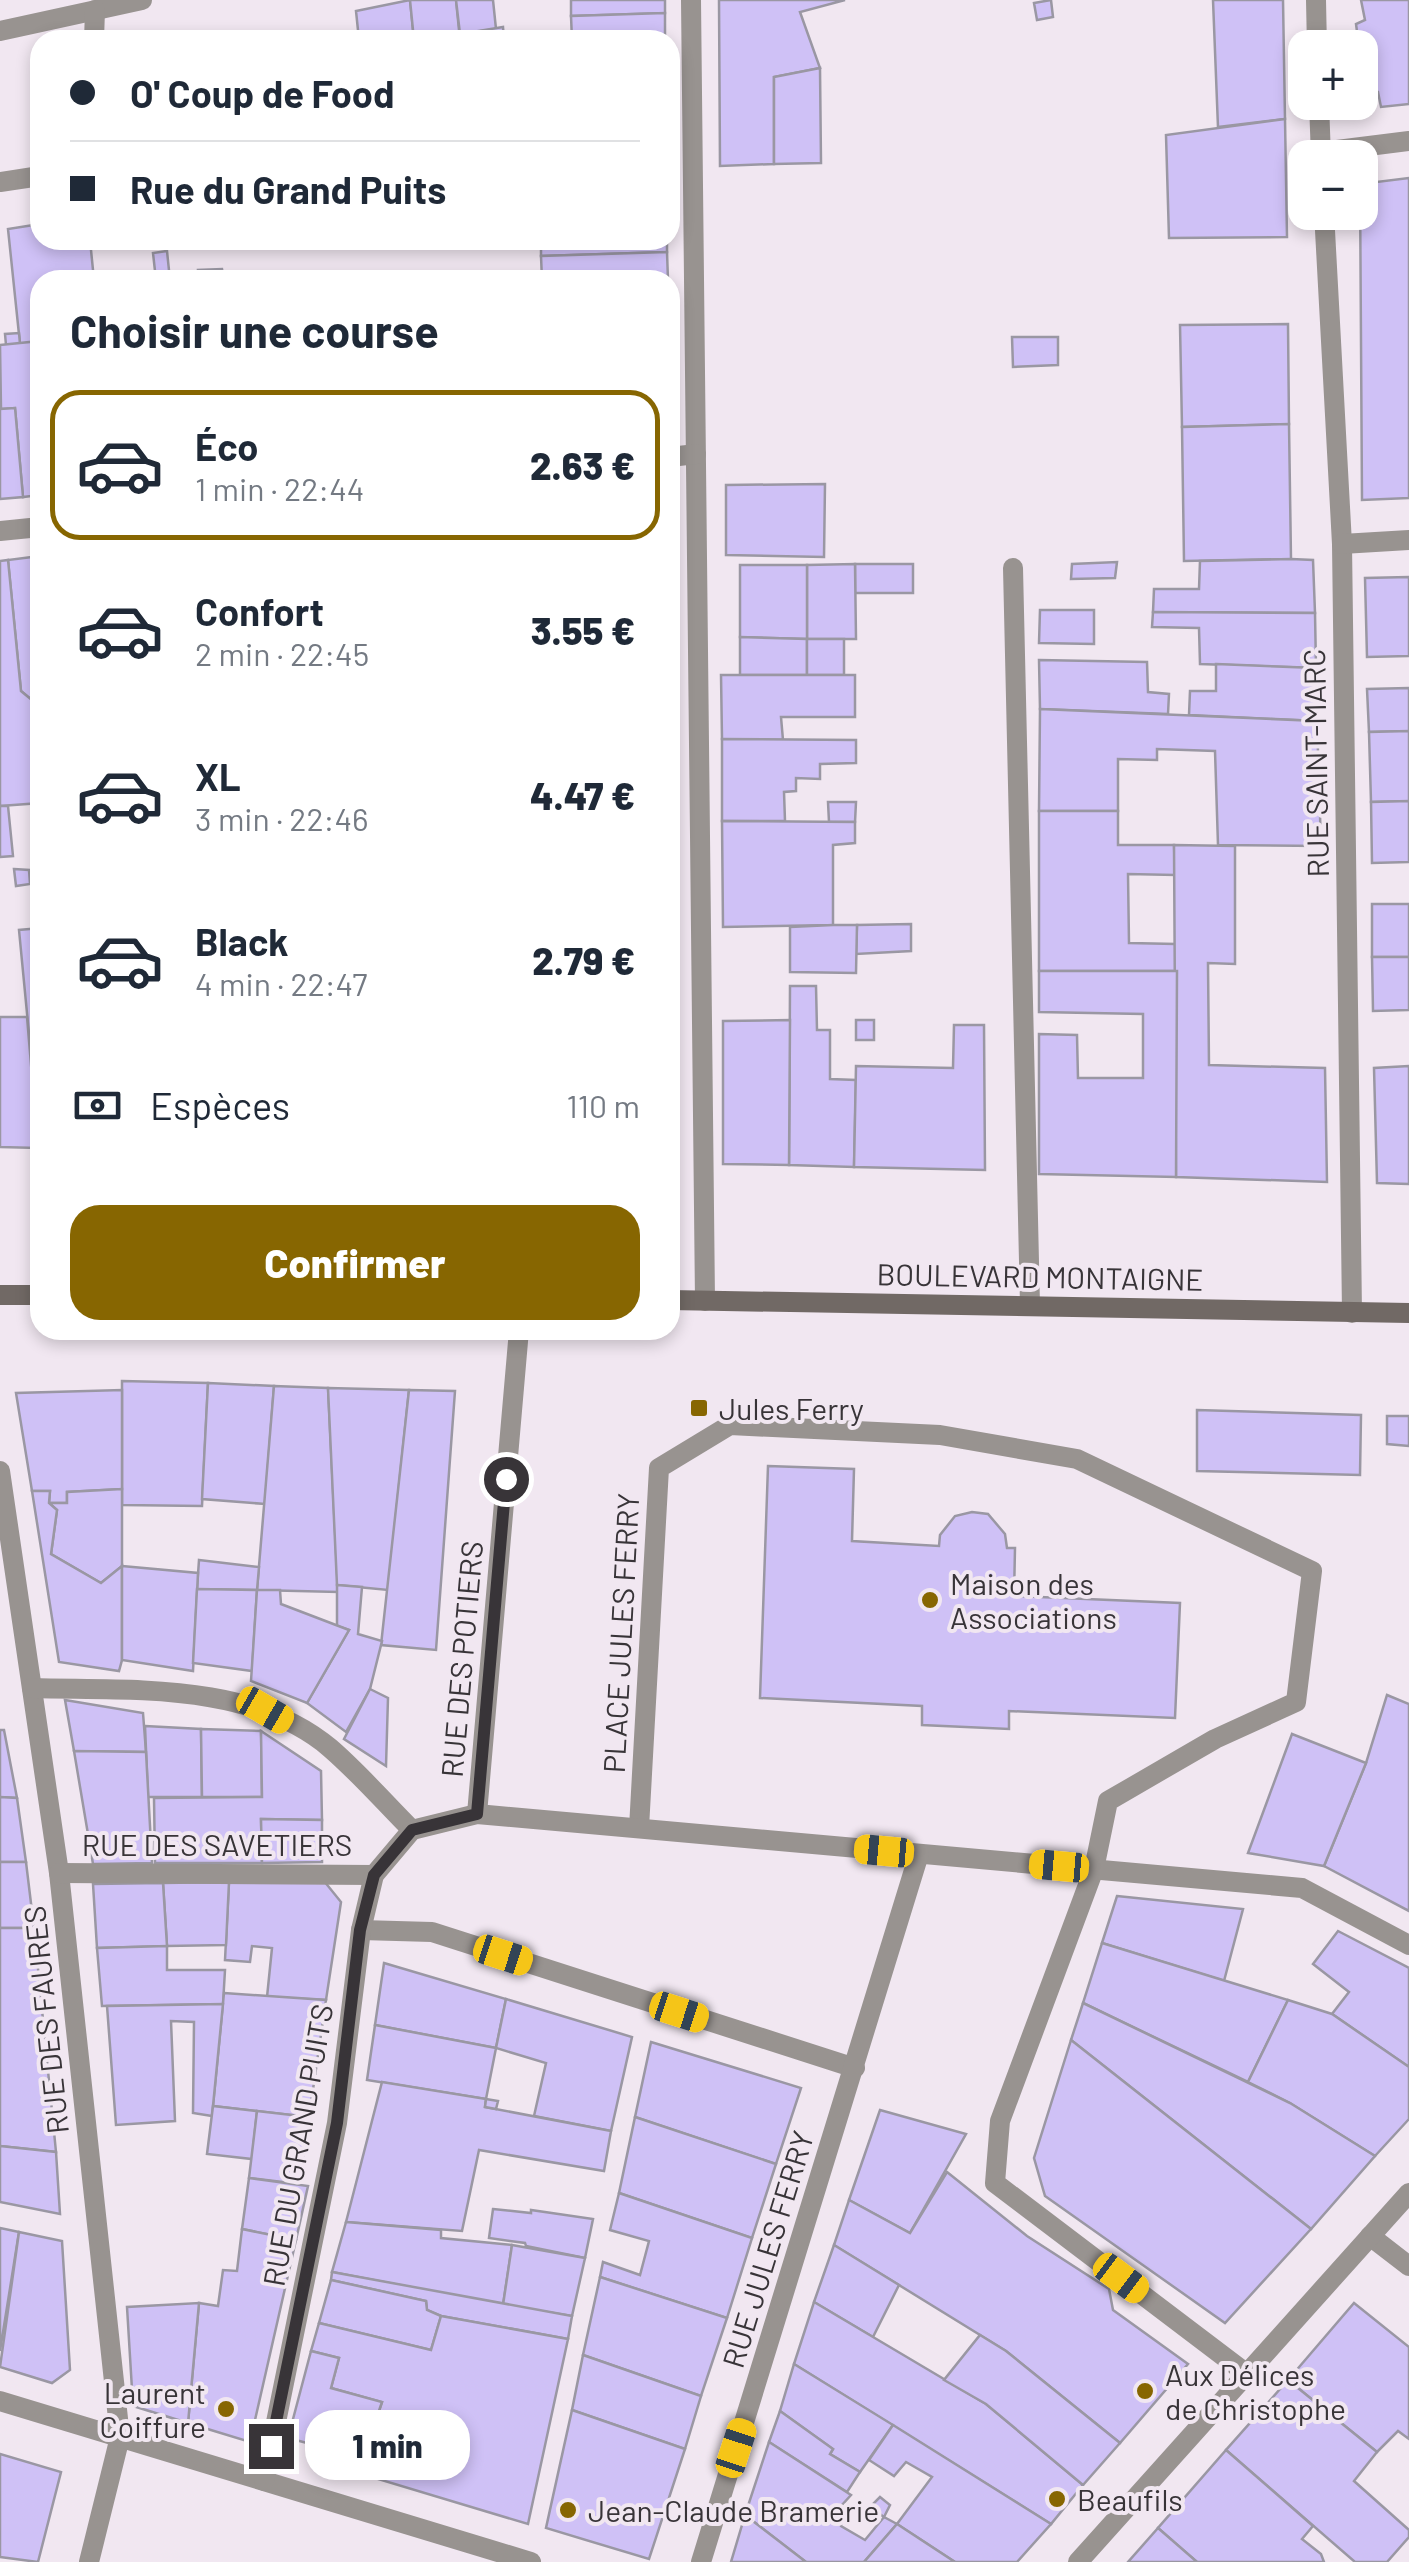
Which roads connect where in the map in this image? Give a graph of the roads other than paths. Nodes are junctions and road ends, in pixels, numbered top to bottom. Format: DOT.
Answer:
graph roads {
  1 [pos="142,0"];
  2 [pos="691,0"];
  3 [pos="1316,0"];
  4 [pos="95,10"];
  5 [pos="0,30"];
  6 [pos="94,30"];
  7 [pos="1317,30"];
  8 [pos="1409,140"];
  9 [pos="1378,145"];
  10 [pos="30,178"];
  11 [pos="0,182"];
  12 [pos="1325,230"];
  13 [pos="696,454"];
  14 [pos="680,455"];
  15 [pos="30,528"];
  16 [pos="0,531"];
  17 [pos="1409,540"];
  18 [pos="1342,544"];
  19 [pos="1013,568"];
  20 [pos="0,1296"];
  21 [pos="30,1296"];
  22 [pos="680,1300"];
  23 [pos="706,1301"];
  24 [pos="1030,1305"];
  25 [pos="1352,1313"];
  26 [pos="1409,1313"];
  27 [pos="518,1340"];
  28 [pos="0,1472"];
  29 [pos="32,1688"];
  30 [pos="477,1814"];
  31 [pos="639,1828"];
  32 [pos="412,1830"];
  33 [pos="920,1854"];
  34 [pos="1094,1869"];
  35 [pos="59,1872"];
  36 [pos="374,1875"];
  37 [pos="360,1930"];
  38 [pos="1409,1946"];
  39 [pos="855,2068"];
  40 [pos="1409,2193"];
  41 [pos="1370,2236"];
  42 [pos="1409,2266"];
  43 [pos="1247,2374"];
  44 [pos="0,2400"];
  45 [pos="120,2437"];
  46 [pos="264,2482"];
  47 [pos="88,2562"];
  48 [pos="530,2562"];
  49 [pos="701,2562"];
  50 [pos="1078,2562"];
  1 -- 4 [label="street"];
  2 -- 13 [label="street"];
  3 -- 7 [label="street"];
  4 -- 5 [label="street"];
  4 -- 6 [label="street"];
  8 -- 9 [label="street"];
  10 -- 11 [label="street"];
  12 -- 18 [label="street, RUE SAINT-MARC"];
  13 -- 14 [label="street"];
  13 -- 23 [label="street"];
  15 -- 16 [label="street"];
  17 -- 18 [label="street"];
  18 -- 25 [label="street, RUE SAINT-MARC"];
  19 -- 24 [label="street"];
  20 -- 21 [label="main road"];
  22 -- 23 [label="main road, BOULEVARD MONTAIGNE"];
  23 -- 24 [label="main road, BOULEVARD MONTAIGNE"];
  24 -- 25 [label="main road, BOULEVARD MONTAIGNE"];
  25 -- 26 [label="main road, BOULEVARD MONTAIGNE"];
  27 -- 30 [label="street, RUE DES POTIERS"];
  28 -- 29 [label="street, RUE DES FAURES"];
  29 -- 32 [label="street"];
  29 -- 35 [label="street, RUE DES FAURES"];
  30 -- 31 [label="street"];
  30 -- 32 [label="street"];
  31 -- 33 [label="street"];
  31 -- 34 [label="street, PLACE JULES FERRY"];
  32 -- 36 [label="street, RUE DU GRAND PUITS"];
  33 -- 34 [label="street"];
  33 -- 39 [label="street"];
  34 -- 38 [label="street"];
  34 -- 43 [label="street"];
  35 -- 36 [label="street, RUE DES SAVETIERS"];
  35 -- 45 [label="street, RUE DES FAURES"];
  36 -- 37 [label="street, RUE DU GRAND PUITS"];
  37 -- 39 [label="street"];
  37 -- 46 [label="street, RUE DU GRAND PUITS"];
  39 -- 49 [label="street, RUE JULES FERRY"];
  40 -- 41 [label="street"];
  41 -- 42 [label="street"];
  41 -- 43 [label="street"];
  43 -- 50 [label="street"];
  44 -- 45 [label="street"];
  45 -- 46 [label="street"];
  45 -- 47 [label="street, RUE DES FAURES"];
  46 -- 48 [label="street"];
}
